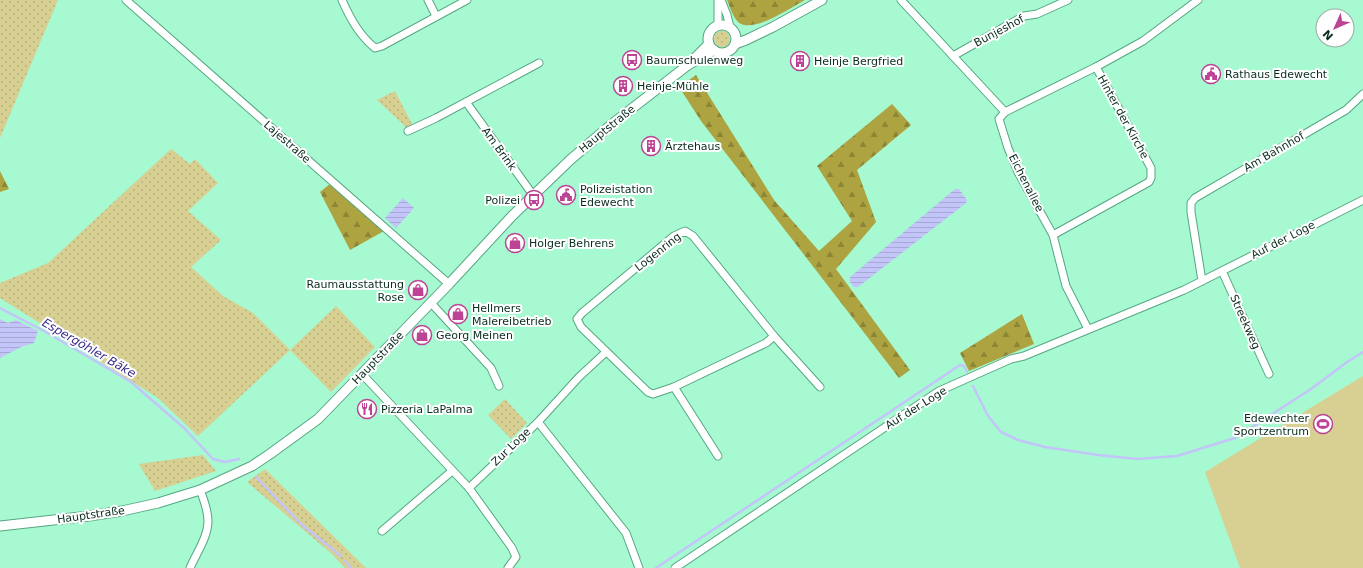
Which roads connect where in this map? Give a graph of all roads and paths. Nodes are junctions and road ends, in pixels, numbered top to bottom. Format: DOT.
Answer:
graph roads {
  1 [pos="126,0"];
  2 [pos="342,0"];
  3 [pos="428,0"];
  4 [pos="467,0"];
  5 [pos="718,0"];
  6 [pos="721,0"];
  7 [pos="822,0"];
  8 [pos="901,0"];
  9 [pos="1068,0"];
  10 [pos="1198,0"];
  11 [pos="436,16"];
  12 [pos="718,25"];
  13 [pos="732,30"];
  14 [pos="761,32"];
  15 [pos="735,44"];
  16 [pos="711,47"];
  17 [pos="952,56"];
  18 [pos="539,63"];
  19 [pos="1096,67"];
  20 [pos="1363,94"];
  21 [pos="466,102"];
  22 [pos="1005,112"];
  23 [pos="408,131"];
  24 [pos="533,195"];
  25 [pos="1363,200"];
  26 [pos="1053,235"];
  27 [pos="1222,270"];
  28 [pos="1202,281"];
  29 [pos="449,284"];
  30 [pos="431,303"];
  31 [pos="1088,329"];
  32 [pos="774,336"];
  33 [pos="606,352"];
  34 [pos="362,374"];
  35 [pos="1269,374"];
  36 [pos="499,386"];
  37 [pos="674,387"];
  38 [pos="820,387"];
  39 [pos="538,422"];
  40 [pos="718,456"];
  41 [pos="452,470"];
  42 [pos="469,488"];
  43 [pos="200,490"];
  44 [pos="0,526"];
  45 [pos="382,531"];
  46 [pos="190,568"];
  47 [pos="508,568"];
  48 [pos="639,568"];
  49 [pos="675,568"];
  1 -- 29 [label="street, Lajestraße"];
  2 -- 11 [label="street"];
  3 -- 11 [label="street"];
  4 -- 11 [label="street"];
  5 -- 12 [label="street"];
  6 -- 13 [label="street"];
  7 -- 14 [label="main road"];
  8 -- 17 [label="street"];
  9 -- 17 [label="street, Bunjeshof"];
  10 -- 19 [label="street"];
  12 -- 13 [label="main road"];
  12 -- 16 [label="main road"];
  13 -- 14 [label="main road"];
  13 -- 15 [label="main road"];
  14 -- 15 [label="main road"];
  15 -- 16 [label="main road"];
  16 -- 24 [label="main road, Hauptstraße"];
  17 -- 22 [label="street"];
  18 -- 21 [label="street"];
  19 -- 22 [label="street, Hinter der Kirche"];
  19 -- 26 [label="street, Hinter der Kirche"];
  20 -- 28 [label="street, Am Bahnhof"];
  21 -- 23 [label="street"];
  21 -- 24 [label="street, Am Brink"];
  22 -- 26 [label="street, Eichenallee"];
  24 -- 29 [label="main road, Hauptstraße"];
  25 -- 27 [label="street, Auf der Loge"];
  26 -- 31 [label="street, Eichenallee"];
  27 -- 28 [label="street, Auf der Loge"];
  27 -- 35 [label="street, Streekweg"];
  28 -- 31 [label="street, Auf der Loge"];
  29 -- 30 [label="main road, Hauptstraße"];
  30 -- 34 [label="main road, Hauptstraße"];
  30 -- 36 [label="street"];
  31 -- 49 [label="street, Auf der Loge"];
  32 -- 33 [label="street, Logenring"];
  32 -- 37 [label="street, Logenring"];
  32 -- 38 [label="street, Logenring"];
  33 -- 37 [label="street, Logenring"];
  33 -- 39 [label="street"];
  34 -- 41 [label="street"];
  34 -- 43 [label="main road, Hauptstraße"];
  37 -- 40 [label="street"];
  39 -- 42 [label="street, Zur Loge"];
  39 -- 48 [label="street, Zur Loge"];
  41 -- 42 [label="street"];
  41 -- 45 [label="street"];
  42 -- 47 [label="street"];
  43 -- 44 [label="main road, Hauptstraße"];
  43 -- 46 [label="street"];
}
